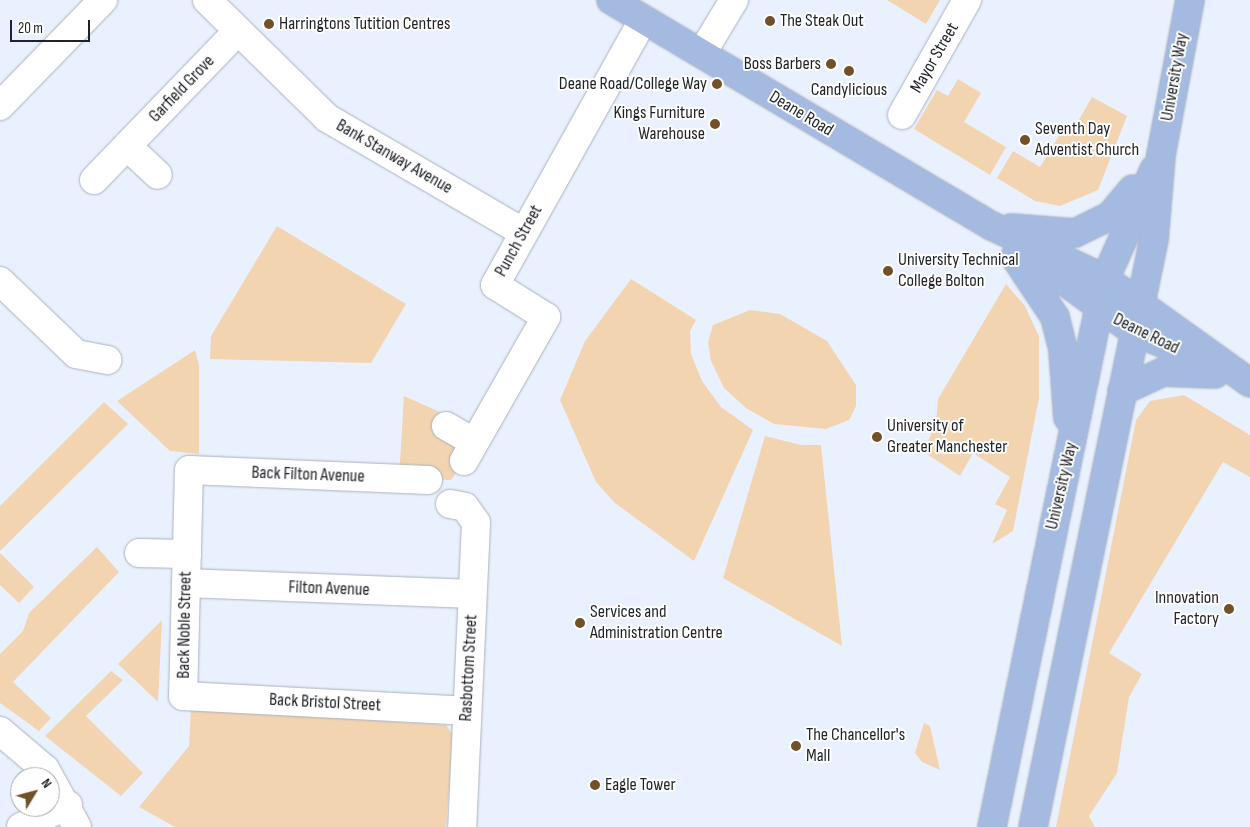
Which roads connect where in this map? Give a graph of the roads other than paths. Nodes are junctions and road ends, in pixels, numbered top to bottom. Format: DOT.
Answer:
graph roads {
  1 [pos="103,0"];
  2 [pos="206,0"];
  3 [pos="611,0"];
  4 [pos="734,0"];
  5 [pos="967,0"];
  6 [pos="1190,0"];
  7 [pos="643,20"];
  8 [pos="237,32"];
  9 [pos="702,53"];
  10 [pos="0,106"];
  11 [pos="902,115"];
  12 [pos="127,146"];
  13 [pos="1161,155"];
  14 [pos="158,175"];
  15 [pos="94,180"];
  16 [pos="992,226"];
  17 [pos="523,232"];
  18 [pos="1105,279"];
  19 [pos="0,281"];
  20 [pos="1139,300"];
  21 [pos="1098,310"];
  22 [pos="1134,332"];
  23 [pos="107,360"];
  24 [pos="1243,379"];
  25 [pos="1122,391"];
  26 [pos="446,426"];
  27 [pos="1070,450"];
  28 [pos="189,470"];
  29 [pos="428,480"];
  30 [pos="465,504"];
  31 [pos="139,553"];
  32 [pos="187,554"];
  33 [pos="186,583"];
  34 [pos="472,594"];
  35 [pos="184,696"];
  36 [pos="466,711"];
  37 [pos="0,731"];
  38 [pos="72,816"];
  39 [pos="21,827"];
  40 [pos="462,827"];
  41 [pos="992,827"];
  42 [pos="1033,827"];
  1 -- 10 [label="street"];
  2 -- 8 [label="street, Bank Stanway Avenue"];
  3 -- 7 [label="main road, Deane Road"];
  4 -- 9 [label="street"];
  5 -- 11 [label="street, Mayor Street"];
  6 -- 13 [label="main road, University Way"];
  7 -- 9 [label="main road, Deane Road"];
  7 -- 17 [label="street, Punch Street"];
  8 -- 12 [label="street, Garfield Grove"];
  8 -- 17 [label="street, Bank Stanway Avenue"];
  9 -- 16 [label="main road, Deane Road"];
  12 -- 14 [label="street"];
  12 -- 15 [label="street, Garfield Grove"];
  13 -- 16 [label="main road"];
  13 -- 18 [label="main road, University Way"];
  13 -- 20 [label="main road, University Way"];
  16 -- 18 [label="main road, Deane Road"];
  16 -- 21 [label="main road, Deane Road"];
  16 -- 27 [label="main road"];
  17 -- 26 [label="street, Punch Street"];
  18 -- 20 [label="main road, Deane Road"];
  18 -- 21 [label="main road, University Way"];
  19 -- 23 [label="street"];
  20 -- 22 [label="main road, University Way"];
  20 -- 24 [label="main road, Deane Road"];
  21 -- 22 [label="main road, Deane Road"];
  21 -- 27 [label="main road, University Way"];
  22 -- 24 [label="main road, Deane Road"];
  22 -- 25 [label="main road, University Way"];
  24 -- 25 [label="main road"];
  25 -- 42 [label="main road, University Way"];
  27 -- 41 [label="main road, University Way"];
  28 -- 29 [label="street, Back Filton Avenue"];
  28 -- 32 [label="street, Back Noble Street"];
  30 -- 34 [label="street, Rasbottom Street"];
  31 -- 32 [label="street, Back Noble Street"];
  32 -- 33 [label="street, Back Noble Street"];
  33 -- 34 [label="street, Filton Avenue"];
  33 -- 35 [label="street, Back Noble Street"];
  34 -- 36 [label="street, Rasbottom Street"];
  35 -- 36 [label="street, Back Bristol Street"];
  36 -- 40 [label="street, Rasbottom Street"];
  37 -- 38 [label="street"];
  38 -- 39 [label="street"];
}
